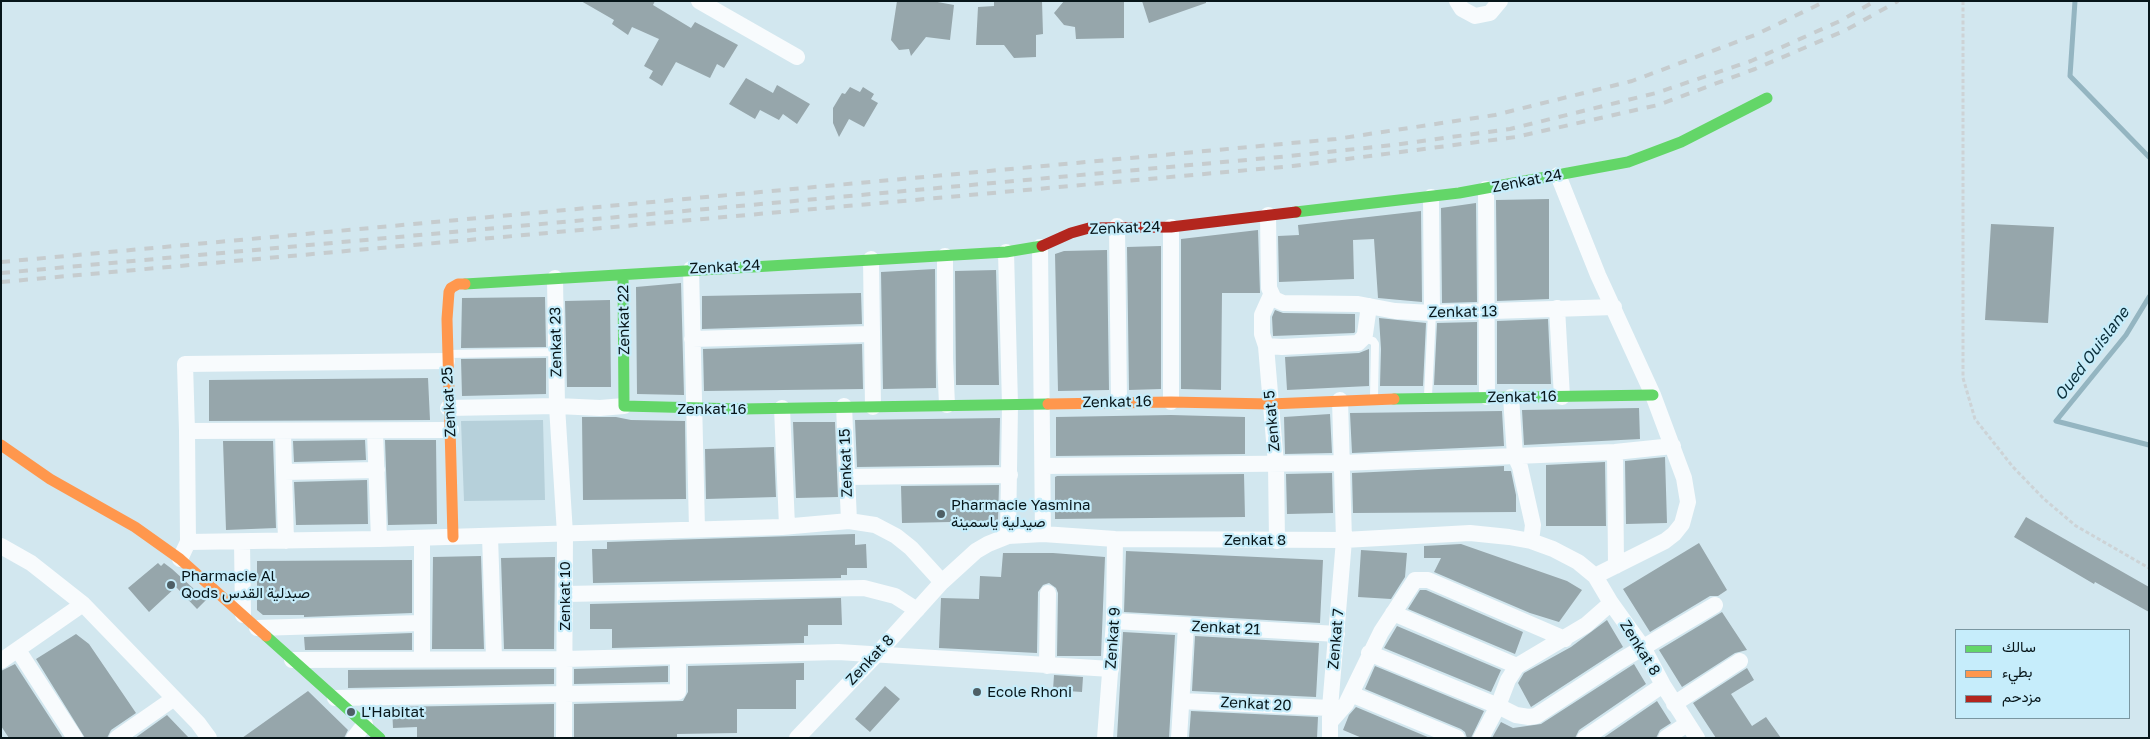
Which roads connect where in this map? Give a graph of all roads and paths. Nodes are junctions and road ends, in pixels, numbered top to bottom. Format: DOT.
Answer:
graph roads {
  1 [pos="700,1"];
  2 [pos="1457,1"];
  3 [pos="1500,1"];
  4 [pos="1963,1"];
  5 [pos="797,57"];
  6 [pos="1767,98"];
  7 [pos="1558,175"];
  8 [pos="1486,189"];
  9 [pos="1430,197"];
  10 [pos="1268,215"];
  11 [pos="1117,226"];
  12 [pos="1171,226"];
  13 [pos="1040,247"];
  14 [pos="1006,252"];
  15 [pos="946,256"];
  16 [pos="871,259"];
  17 [pos="690,269"];
  18 [pos="623,275"];
  19 [pos="555,278"];
  20 [pos="470,282"];
  21 [pos="1271,295"];
  22 [pos="1369,306"];
  23 [pos="1614,307"];
  24 [pos="1557,308"];
  25 [pos="1486,312"];
  26 [pos="1432,313"];
  27 [pos="871,334"];
  28 [pos="1363,338"];
  29 [pos="692,339"];
  30 [pos="1266,346"];
  31 [pos="556,352"];
  32 [pos="447,358"];
  33 [pos="1652,395"];
  34 [pos="1511,397"];
  35 [pos="1562,397"];
  36 [pos="1428,398"];
  37 [pos="1487,398"];
  38 [pos="1374,399"];
  39 [pos="1340,400"];
  40 [pos="1119,402"];
  41 [pos="1171,402"];
  42 [pos="1041,403"];
  43 [pos="1270,404"];
  44 [pos="1010,405"];
  45 [pos="557,406"];
  46 [pos="624,406"];
  47 [pos="844,406"];
  48 [pos="947,406"];
  49 [pos="872,407"];
  50 [pos="448,408"];
  51 [pos="782,408"];
  52 [pos="693,409"];
  53 [pos="451,430"];
  54 [pos="187,431"];
  55 [pos="283,431"];
  56 [pos="375,432"];
  57 [pos="1,445"];
  58 [pos="1672,446"];
  59 [pos="1615,452"];
  60 [pos="1515,456"];
  61 [pos="1341,463"];
  62 [pos="1276,464"];
  63 [pos="1043,466"];
  64 [pos="377,470"];
  65 [pos="284,472"];
  66 [pos="1010,474"];
  67 [pos="847,477"];
  68 [pos="849,521"];
  69 [pos="787,526"];
  70 [pos="697,529"];
  71 [pos="566,534"];
  72 [pos="1043,534"];
  73 [pos="490,536"];
  74 [pos="1008,536"];
  75 [pos="453,537"];
  76 [pos="422,538"];
  77 [pos="379,539"];
  78 [pos="1115,539"];
  79 [pos="1344,540"];
  80 [pos="286,541"];
  81 [pos="1277,541"];
  82 [pos="1531,541"];
  83 [pos="188,542"];
  84 [pos="242,542"];
  85 [pos="1,546"];
  86 [pos="180,559"];
  87 [pos="1616,566"];
  88 [pos="2149,568"];
  89 [pos="1595,576"];
  90 [pos="942,582"];
  91 [pos="1048,593"];
  92 [pos="566,594"];
  93 [pos="1610,603"];
  94 [pos="83,604"];
  95 [pos="1715,605"];
  96 [pos="917,610"];
  97 [pos="1393,613"];
  98 [pos="243,615"];
  99 [pos="1114,621"];
  100 [pos="421,624"];
  101 [pos="1186,626"];
  102 [pos="257,628"];
  103 [pos="1337,634"];
  104 [pos="1565,639"];
  105 [pos="1644,649"];
  106 [pos="18,650"];
  107 [pos="1369,653"];
  108 [pos="877,654"];
  109 [pos="678,656"];
  110 [pos="422,658"];
  111 [pos="494,658"];
  112 [pos="565,659"];
  113 [pos="292,660"];
  114 [pos="1,661"];
  115 [pos="1740,661"];
  116 [pos="1047,666"];
  117 [pos="1517,666"];
  118 [pos="1111,669"];
  119 [pos="1663,685"];
  120 [pos="564,694"];
  121 [pos="1350,694"];
  122 [pos="335,698"];
  123 [pos="173,699"];
  124 [pos="1182,701"];
  125 [pos="1674,704"];
  126 [pos="1498,706"];
  127 [pos="365,724"];
  128 [pos="1331,728"];
  129 [pos="1692,731"];
  130 [pos="75,738"];
  131 [pos="117,738"];
  132 [pos="208,738"];
  133 [pos="354,738"];
  134 [pos="380,738"];
  135 [pos="564,738"];
  136 [pos="797,738"];
  137 [pos="1105,738"];
  138 [pos="1179,738"];
  139 [pos="1457,738"];
  140 [pos="1482,738"];
  141 [pos="1585,738"];
  142 [pos="1666,738"];
  1 -- 5 [label="street"];
  2 -- 3 [label="street"];
  4 -- 88 [label="path"];
  6 -- 7 [label="street, Zenkat 24"];
  7 -- 8 [label="street, Zenkat 24"];
  7 -- 23 [label="street"];
  8 -- 9 [label="street, Zenkat 24"];
  8 -- 25 [label="street"];
  9 -- 10 [label="street, Zenkat 24"];
  9 -- 26 [label="street"];
  10 -- 12 [label="street, Zenkat 24"];
  10 -- 21 [label="street"];
  11 -- 12 [label="street, Zenkat 24"];
  11 -- 13 [label="street, Zenkat 24"];
  11 -- 40 [label="street"];
  12 -- 41 [label="street"];
  13 -- 14 [label="street, Zenkat 24"];
  13 -- 42 [label="street"];
  14 -- 15 [label="street, Zenkat 24"];
  14 -- 44 [label="street"];
  15 -- 16 [label="street, Zenkat 24"];
  15 -- 48 [label="street"];
  16 -- 17 [label="street, Zenkat 24"];
  16 -- 27 [label="street"];
  17 -- 18 [label="street, Zenkat 24"];
  17 -- 29 [label="street"];
  18 -- 19 [label="street, Zenkat 24"];
  18 -- 46 [label="street, Zenkat 22"];
  19 -- 20 [label="street, Zenkat 24"];
  19 -- 31 [label="street, Zenkat 23"];
  20 -- 32 [label="street, Zenkat 25"];
  21 -- 22 [label="street, Zenkat 13"];
  21 -- 30 [label="street, Zenkat 5"];
  22 -- 26 [label="street, Zenkat 13"];
  22 -- 28 [label="street"];
  23 -- 24 [label="street, Zenkat 13"];
  23 -- 33 [label="street"];
  24 -- 25 [label="street, Zenkat 13"];
  24 -- 35 [label="street"];
  25 -- 26 [label="street, Zenkat 13"];
  25 -- 37 [label="street"];
  26 -- 36 [label="lane"];
  27 -- 29 [label="street"];
  27 -- 49 [label="street"];
  28 -- 30 [label="street"];
  28 -- 38 [label="lane"];
  29 -- 52 [label="street"];
  30 -- 43 [label="street, Zenkat 5"];
  31 -- 32 [label="lane"];
  31 -- 45 [label="street, Zenkat 23"];
  32 -- 50 [label="street, Zenkat 25"];
  32 -- 54 [label="street"];
  33 -- 35 [label="street, Zenkat 16"];
  33 -- 58 [label="street"];
  34 -- 35 [label="street, Zenkat 16"];
  34 -- 37 [label="street, Zenkat 16"];
  34 -- 60 [label="street"];
  36 -- 37 [label="street, Zenkat 16"];
  36 -- 38 [label="street, Zenkat 16"];
  38 -- 39 [label="street, Zenkat 16"];
  39 -- 43 [label="street, Zenkat 16"];
  39 -- 61 [label="street, Zenkat 7"];
  40 -- 41 [label="street, Zenkat 16"];
  40 -- 42 [label="street, Zenkat 16"];
  41 -- 43 [label="street, Zenkat 16"];
  42 -- 44 [label="street, Zenkat 16"];
  42 -- 63 [label="street"];
  43 -- 62 [label="street, Zenkat 5"];
  44 -- 48 [label="street, Zenkat 16"];
  44 -- 66 [label="street"];
  45 -- 46 [label="street"];
  45 -- 50 [label="street"];
  45 -- 71 [label="street, Zenkat 23"];
  46 -- 52 [label="street, Zenkat 16"];
  47 -- 49 [label="street, Zenkat 16"];
  47 -- 51 [label="street, Zenkat 16"];
  47 -- 67 [label="street, Zenkat 15"];
  48 -- 49 [label="street, Zenkat 16"];
  50 -- 53 [label="street, Zenkat 25"];
  51 -- 52 [label="street, Zenkat 16"];
  51 -- 69 [label="street"];
  52 -- 70 [label="street"];
  53 -- 56 [label="street"];
  53 -- 75 [label="street, Zenkat 25"];
  54 -- 55 [label="street"];
  54 -- 83 [label="street"];
  55 -- 56 [label="street"];
  55 -- 65 [label="street"];
  56 -- 64 [label="street"];
  57 -- 86 [label="street"];
  58 -- 59 [label="street"];
  58 -- 87 [label="street"];
  59 -- 60 [label="street"];
  59 -- 87 [label="street"];
  60 -- 61 [label="street"];
  60 -- 82 [label="street"];
  61 -- 62 [label="street"];
  61 -- 79 [label="street, Zenkat 7"];
  62 -- 63 [label="street"];
  62 -- 81 [label="street, Zenkat 5"];
  63 -- 72 [label="street"];
  64 -- 65 [label="street"];
  64 -- 77 [label="street"];
  65 -- 80 [label="street"];
  66 -- 67 [label="street"];
  66 -- 74 [label="street"];
  67 -- 68 [label="street, Zenkat 15"];
  68 -- 69 [label="street"];
  68 -- 90 [label="street"];
  69 -- 70 [label="street"];
  70 -- 71 [label="street"];
  71 -- 73 [label="street"];
  71 -- 92 [label="street, Zenkat 10"];
  72 -- 74 [label="street, Zenkat 8"];
  72 -- 78 [label="street, Zenkat 8"];
  73 -- 75 [label="street"];
  73 -- 111 [label="street"];
  74 -- 90 [label="street, Zenkat 8"];
  75 -- 76 [label="street"];
  76 -- 77 [label="street"];
  76 -- 100 [label="street"];
  77 -- 80 [label="street"];
  78 -- 81 [label="street, Zenkat 8"];
  78 -- 99 [label="street, Zenkat 9"];
  79 -- 81 [label="street, Zenkat 8"];
  79 -- 82 [label="street, Zenkat 8"];
  79 -- 103 [label="street, Zenkat 7"];
  80 -- 84 [label="street"];
  82 -- 89 [label="street, Zenkat 8"];
  83 -- 84 [label="street"];
  83 -- 86 [label="street"];
  84 -- 98 [label="street"];
  85 -- 94 [label="street"];
  86 -- 98 [label="street"];
  87 -- 89 [label="street"];
  89 -- 93 [label="street, Zenkat 8"];
  90 -- 96 [label="street, Zenkat 8"];
  91 -- 116 [label="street"];
  92 -- 96 [label="street"];
  92 -- 112 [label="street, Zenkat 10"];
  93 -- 104 [label="street"];
  93 -- 105 [label="street, Zenkat 8"];
  94 -- 106 [label="street"];
  94 -- 123 [label="street"];
  95 -- 105 [label="street"];
  96 -- 108 [label="street, Zenkat 8"];
  97 -- 104 [label="street"];
  97 -- 107 [label="street"];
  97 -- 117 [label="street"];
  98 -- 102 [label="street"];
  99 -- 101 [label="street, Zenkat 21"];
  99 -- 118 [label="street, Zenkat 9"];
  100 -- 102 [label="street"];
  100 -- 110 [label="street"];
  101 -- 103 [label="street, Zenkat 21"];
  101 -- 124 [label="street"];
  102 -- 113 [label="street"];
  103 -- 128 [label="street, Zenkat 7"];
  104 -- 117 [label="street"];
  105 -- 119 [label="street, Zenkat 8"];
  105 -- 126 [label="street"];
  106 -- 114 [label="street"];
  106 -- 130 [label="street"];
  107 -- 121 [label="street"];
  107 -- 126 [label="street"];
  108 -- 109 [label="street"];
  108 -- 116 [label="street"];
  108 -- 136 [label="street, Zenkat 8"];
  109 -- 112 [label="street"];
  109 -- 120 [label="street"];
  110 -- 111 [label="street"];
  110 -- 113 [label="street"];
  111 -- 112 [label="street"];
  112 -- 120 [label="street, Zenkat 10"];
  113 -- 122 [label="street"];
  115 -- 125 [label="street"];
  116 -- 118 [label="street"];
  117 -- 126 [label="street"];
  118 -- 137 [label="street, Zenkat 9"];
  119 -- 125 [label="street, Zenkat 8"];
  119 -- 141 [label="street"];
  120 -- 122 [label="street"];
  120 -- 135 [label="street, Zenkat 10"];
  121 -- 128 [label="street"];
  121 -- 139 [label="street"];
  122 -- 127 [label="street"];
  123 -- 131 [label="street"];
  123 -- 132 [label="street"];
  124 -- 128 [label="street, Zenkat 20"];
  124 -- 138 [label="street"];
  125 -- 129 [label="street, Zenkat 8"];
  126 -- 140 [label="street"];
  127 -- 133 [label="street"];
  127 -- 134 [label="street"];
  129 -- 142 [label="street"];
}
